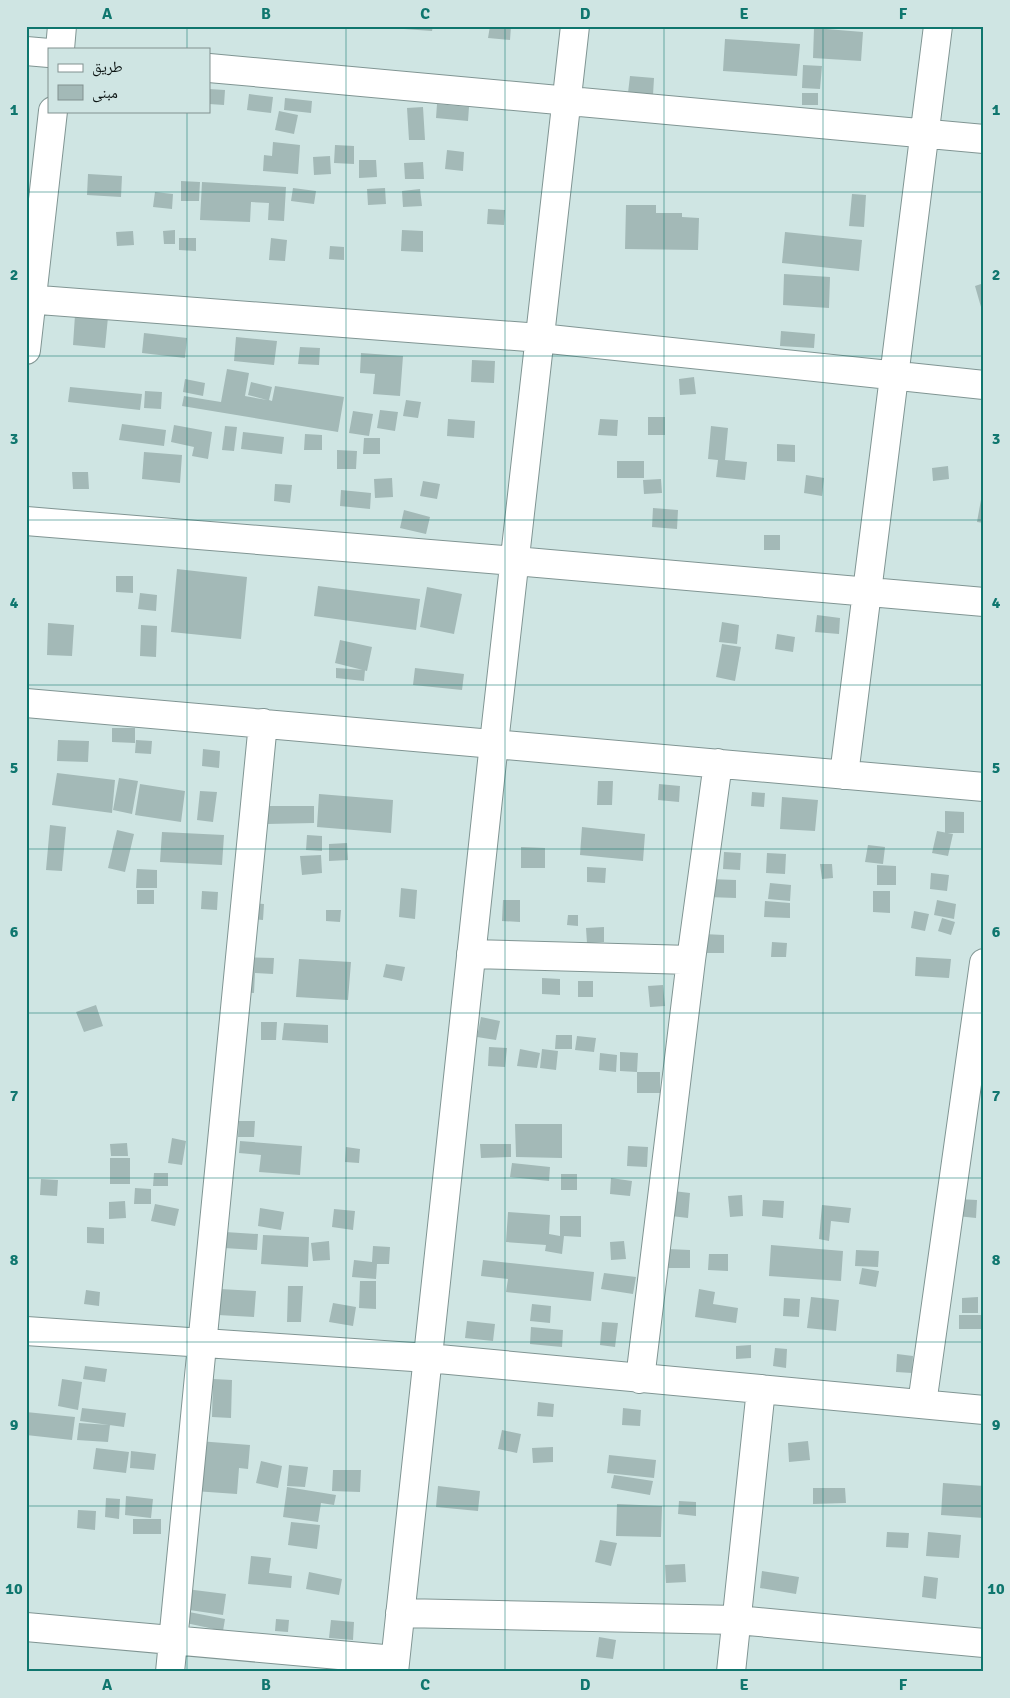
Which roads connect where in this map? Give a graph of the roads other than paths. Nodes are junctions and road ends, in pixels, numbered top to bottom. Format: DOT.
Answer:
graph roads {
  1 [pos="62,26"];
  2 [pos="575,26"];
  3 [pos="938,26"];
  4 [pos="60,48"];
  5 [pos="26,51"];
  6 [pos="48,53"];
  7 [pos="210,68"];
  8 [pos="567,100"];
  9 [pos="53,112"];
  10 [pos="924,134"];
  11 [pos="984,139"];
  12 [pos="28,299"];
  13 [pos="540,338"];
  14 [pos="26,350"];
  15 [pos="895,375"];
  16 [pos="984,385"];
  17 [pos="26,521"];
  18 [pos="515,561"];
  19 [pos="868,592"];
  20 [pos="984,602"];
  21 [pos="26,703"];
  22 [pos="263,723"];
  23 [pos="494,744"];
  24 [pos="718,763"];
  25 [pos="844,775"];
  26 [pos="984,787"];
  27 [pos="471,954"];
  28 [pos="691,960"];
  29 [pos="984,963"];
  30 [pos="981,1004"];
  31 [pos="26,1331"];
  32 [pos="202,1343"];
  33 [pos="428,1358"];
  34 [pos="640,1379"];
  35 [pos="761,1389"];
  36 [pos="922,1404"];
  37 [pos="984,1410"];
  38 [pos="400,1613"];
  39 [pos="737,1620"];
  40 [pos="26,1627"];
  41 [pos="174,1640"];
  42 [pos="984,1642"];
  43 [pos="394,1666"];
  44 [pos="170,1672"];
  45 [pos="731,1672"];
  1 -- 4 [label="street"];
  2 -- 8 [label="street"];
  3 -- 10 [label="street"];
  5 -- 6 [label="street"];
  7 -- 8 [label="street"];
  8 -- 10 [label="street"];
  8 -- 13 [label="street"];
  9 -- 12 [label="street"];
  10 -- 11 [label="street"];
  10 -- 15 [label="street"];
  12 -- 13 [label="street"];
  12 -- 14 [label="street"];
  13 -- 15 [label="street"];
  13 -- 18 [label="street"];
  15 -- 16 [label="street"];
  15 -- 19 [label="street"];
  17 -- 18 [label="street"];
  18 -- 19 [label="street"];
  18 -- 23 [label="street"];
  19 -- 20 [label="street"];
  19 -- 25 [label="street"];
  21 -- 22 [label="street"];
  22 -- 23 [label="street"];
  22 -- 32 [label="street"];
  23 -- 24 [label="street"];
  23 -- 27 [label="street"];
  24 -- 25 [label="street"];
  24 -- 28 [label="street"];
  25 -- 26 [label="street"];
  27 -- 28 [label="street"];
  27 -- 33 [label="street"];
  28 -- 34 [label="street"];
  29 -- 30 [label="street"];
  30 -- 36 [label="street"];
  31 -- 32 [label="street"];
  32 -- 33 [label="street"];
  32 -- 41 [label="street"];
  33 -- 34 [label="street"];
  33 -- 38 [label="street"];
  34 -- 35 [label="street"];
  35 -- 36 [label="street"];
  35 -- 39 [label="street"];
  36 -- 37 [label="street"];
  38 -- 39 [label="street"];
  38 -- 43 [label="street"];
  39 -- 42 [label="street"];
  39 -- 45 [label="street"];
  40 -- 41 [label="street"];
  41 -- 43 [label="street"];
  41 -- 44 [label="street"];
}
